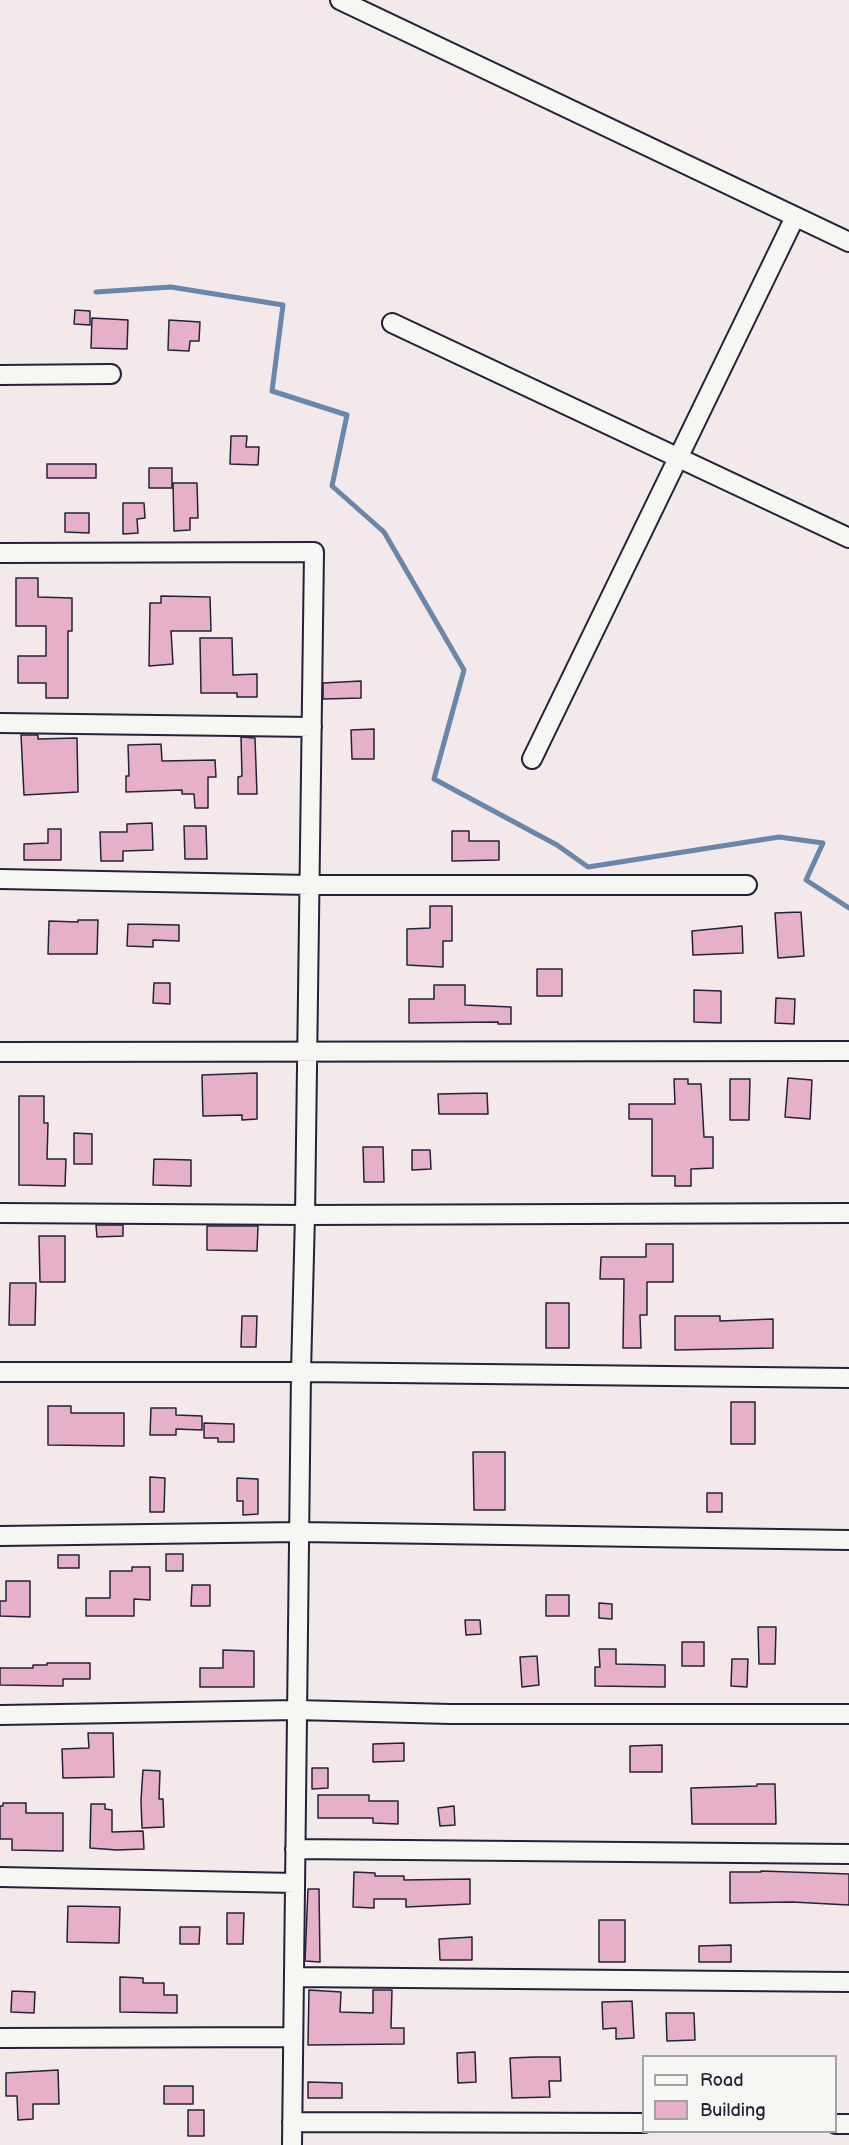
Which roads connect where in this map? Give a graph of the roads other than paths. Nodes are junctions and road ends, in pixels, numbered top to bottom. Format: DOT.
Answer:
graph roads {
  1 [pos="340,0"];
  2 [pos="795,217"];
  3 [pos="849,242"];
  4 [pos="392,323"];
  5 [pos="111,374"];
  6 [pos="0,375"];
  7 [pos="678,458"];
  8 [pos="849,538"];
  9 [pos="0,553"];
  10 [pos="0,723"];
  11 [pos="312,727"];
  12 [pos="532,759"];
  13 [pos="0,879"];
  14 [pos="310,885"];
  15 [pos="747,885"];
  16 [pos="849,1051"];
  17 [pos="0,1052"];
  18 [pos="307,1052"];
  19 [pos="0,1213"];
  20 [pos="849,1213"];
  21 [pos="305,1215"];
  22 [pos="0,1372"];
  23 [pos="301,1372"];
  24 [pos="849,1378"];
  25 [pos="299,1532"];
  26 [pos="0,1536"];
  27 [pos="849,1540"];
  28 [pos="297,1710"];
  29 [pos="849,1714"];
  30 [pos="0,1715"];
  31 [pos="295,1849"];
  32 [pos="849,1854"];
  33 [pos="0,1876"];
  34 [pos="295,1883"];
  35 [pos="294,1977"];
  36 [pos="849,1982"];
  37 [pos="293,2037"];
  38 [pos="0,2038"];
  39 [pos="292,2122"];
  40 [pos="642,2123"];
  41 [pos="292,2145"];
  1 -- 2 [label="street"];
  2 -- 3 [label="street"];
  2 -- 7 [label="street"];
  4 -- 7 [label="street"];
  5 -- 6 [label="street"];
  7 -- 8 [label="street"];
  7 -- 12 [label="street"];
  9 -- 11 [label="street"];
  10 -- 11 [label="street"];
  11 -- 14 [label="street"];
  13 -- 14 [label="street"];
  14 -- 15 [label="street"];
  14 -- 18 [label="street"];
  16 -- 18 [label="street"];
  17 -- 18 [label="street"];
  18 -- 21 [label="street"];
  19 -- 21 [label="street"];
  20 -- 21 [label="street"];
  21 -- 23 [label="street"];
  22 -- 23 [label="street"];
  23 -- 24 [label="street"];
  23 -- 25 [label="street"];
  25 -- 26 [label="street"];
  25 -- 27 [label="street"];
  25 -- 28 [label="street"];
  28 -- 29 [label="street"];
  28 -- 30 [label="street"];
  28 -- 31 [label="street"];
  31 -- 32 [label="street"];
  31 -- 34 [label="street"];
  33 -- 34 [label="street"];
  34 -- 35 [label="street"];
  35 -- 36 [label="street"];
  35 -- 37 [label="street"];
  37 -- 38 [label="street"];
  37 -- 39 [label="street"];
  39 -- 40 [label="street"];
  39 -- 41 [label="street"];
}
